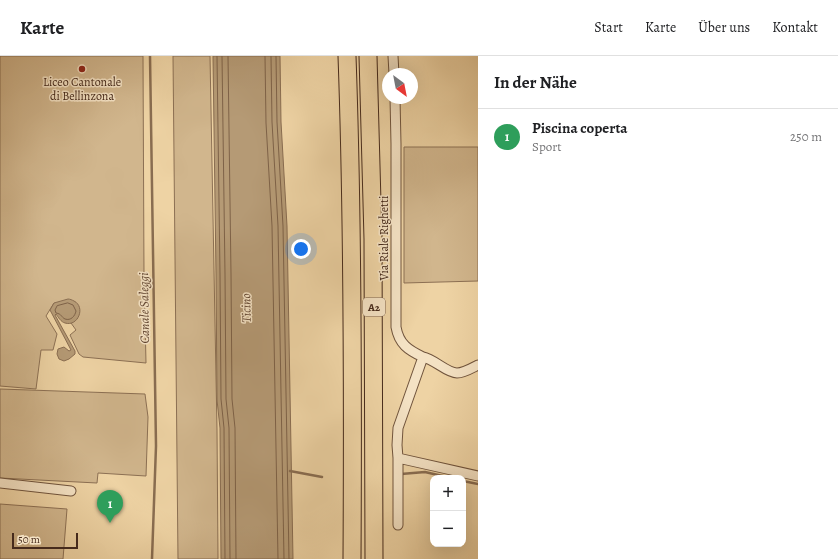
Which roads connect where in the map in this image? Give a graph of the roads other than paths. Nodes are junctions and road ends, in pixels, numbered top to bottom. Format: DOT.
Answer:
graph roads {
  1 [pos="347,56"];
  2 [pos="368,56"];
  3 [pos="393,56"];
  4 [pos="394,68"];
  5 [pos="395,104"];
  6 [pos="423,357"];
  7 [pos="478,365"];
  8 [pos="398,458"];
  9 [pos="478,476"];
  10 [pos="0,483"];
  11 [pos="71,491"];
  12 [pos="398,525"];
  13 [pos="352,559"];
  14 [pos="374,559"];
  1 -- 13 [label="highway, A2"];
  2 -- 14 [label="highway, A2"];
  3 -- 4 [label="street"];
  5 -- 6 [label="street, Via Riale Righetti"];
  6 -- 7 [label="street, Via Riale Righetti"];
  6 -- 8 [label="street"];
  8 -- 9 [label="street"];
  8 -- 12 [label="street"];
  10 -- 11 [label="street"];
}
